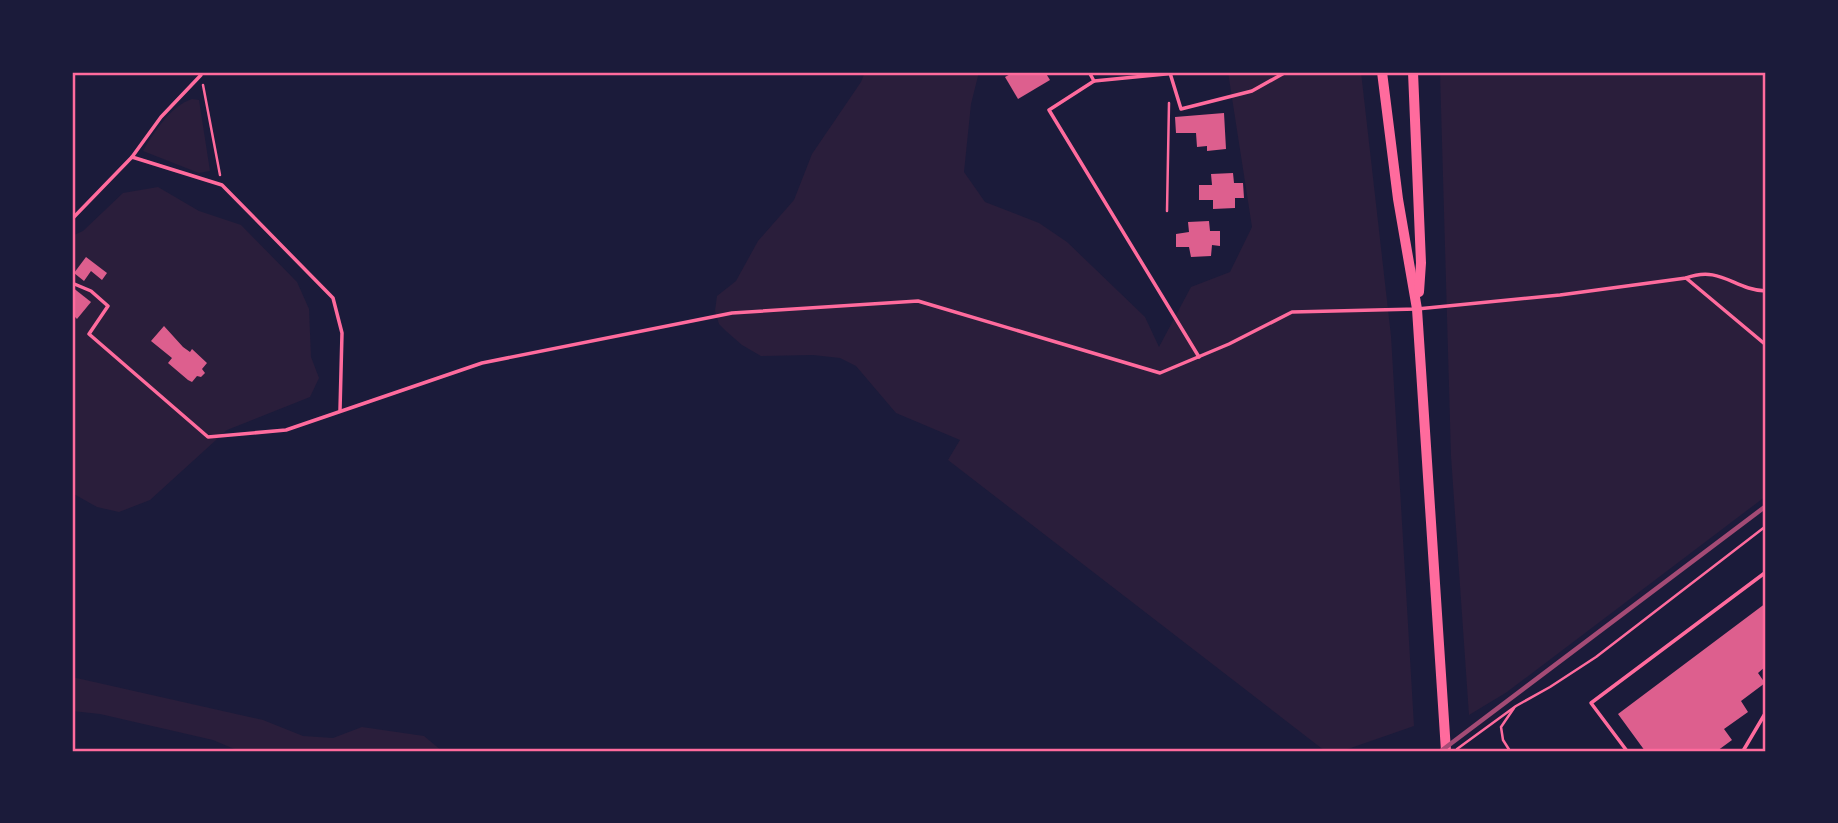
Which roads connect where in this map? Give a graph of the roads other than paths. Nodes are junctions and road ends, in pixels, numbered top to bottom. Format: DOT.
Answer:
graph roads {
  1 [pos="1089,72"];
  2 [pos="1186,72"];
  3 [pos="1286,72"];
  4 [pos="1382,72"];
  5 [pos="1415,72"];
  6 [pos="1170,73"];
  7 [pos="201,75"];
  8 [pos="1094,81"];
  9 [pos="132,157"];
  10 [pos="72,219"];
  11 [pos="1686,278"];
  12 [pos="72,283"];
  13 [pos="1766,291"];
  14 [pos="1417,309"];
  15 [pos="1766,345"];
  16 [pos="1199,356"];
  17 [pos="340,412"];
  18 [pos="1766,572"];
  19 [pos="1766,712"];
  20 [pos="1446,751"];
  21 [pos="1627,751"];
  22 [pos="1743,751"];
  1 -- 8 [label="lane"];
  2 -- 6 [label="lane"];
  3 -- 6 [label="lane"];
  4 -- 14 [label="main road"];
  5 -- 14 [label="main road"];
  6 -- 8 [label="lane"];
  7 -- 9 [label="lane"];
  8 -- 16 [label="lane"];
  9 -- 10 [label="lane"];
  9 -- 17 [label="lane"];
  11 -- 13 [label="lane"];
  11 -- 14 [label="lane"];
  11 -- 15 [label="lane"];
  12 -- 17 [label="lane"];
  14 -- 16 [label="lane"];
  14 -- 20 [label="main road"];
  16 -- 17 [label="lane"];
  18 -- 21 [label="lane"];
  19 -- 22 [label="lane"];
}
